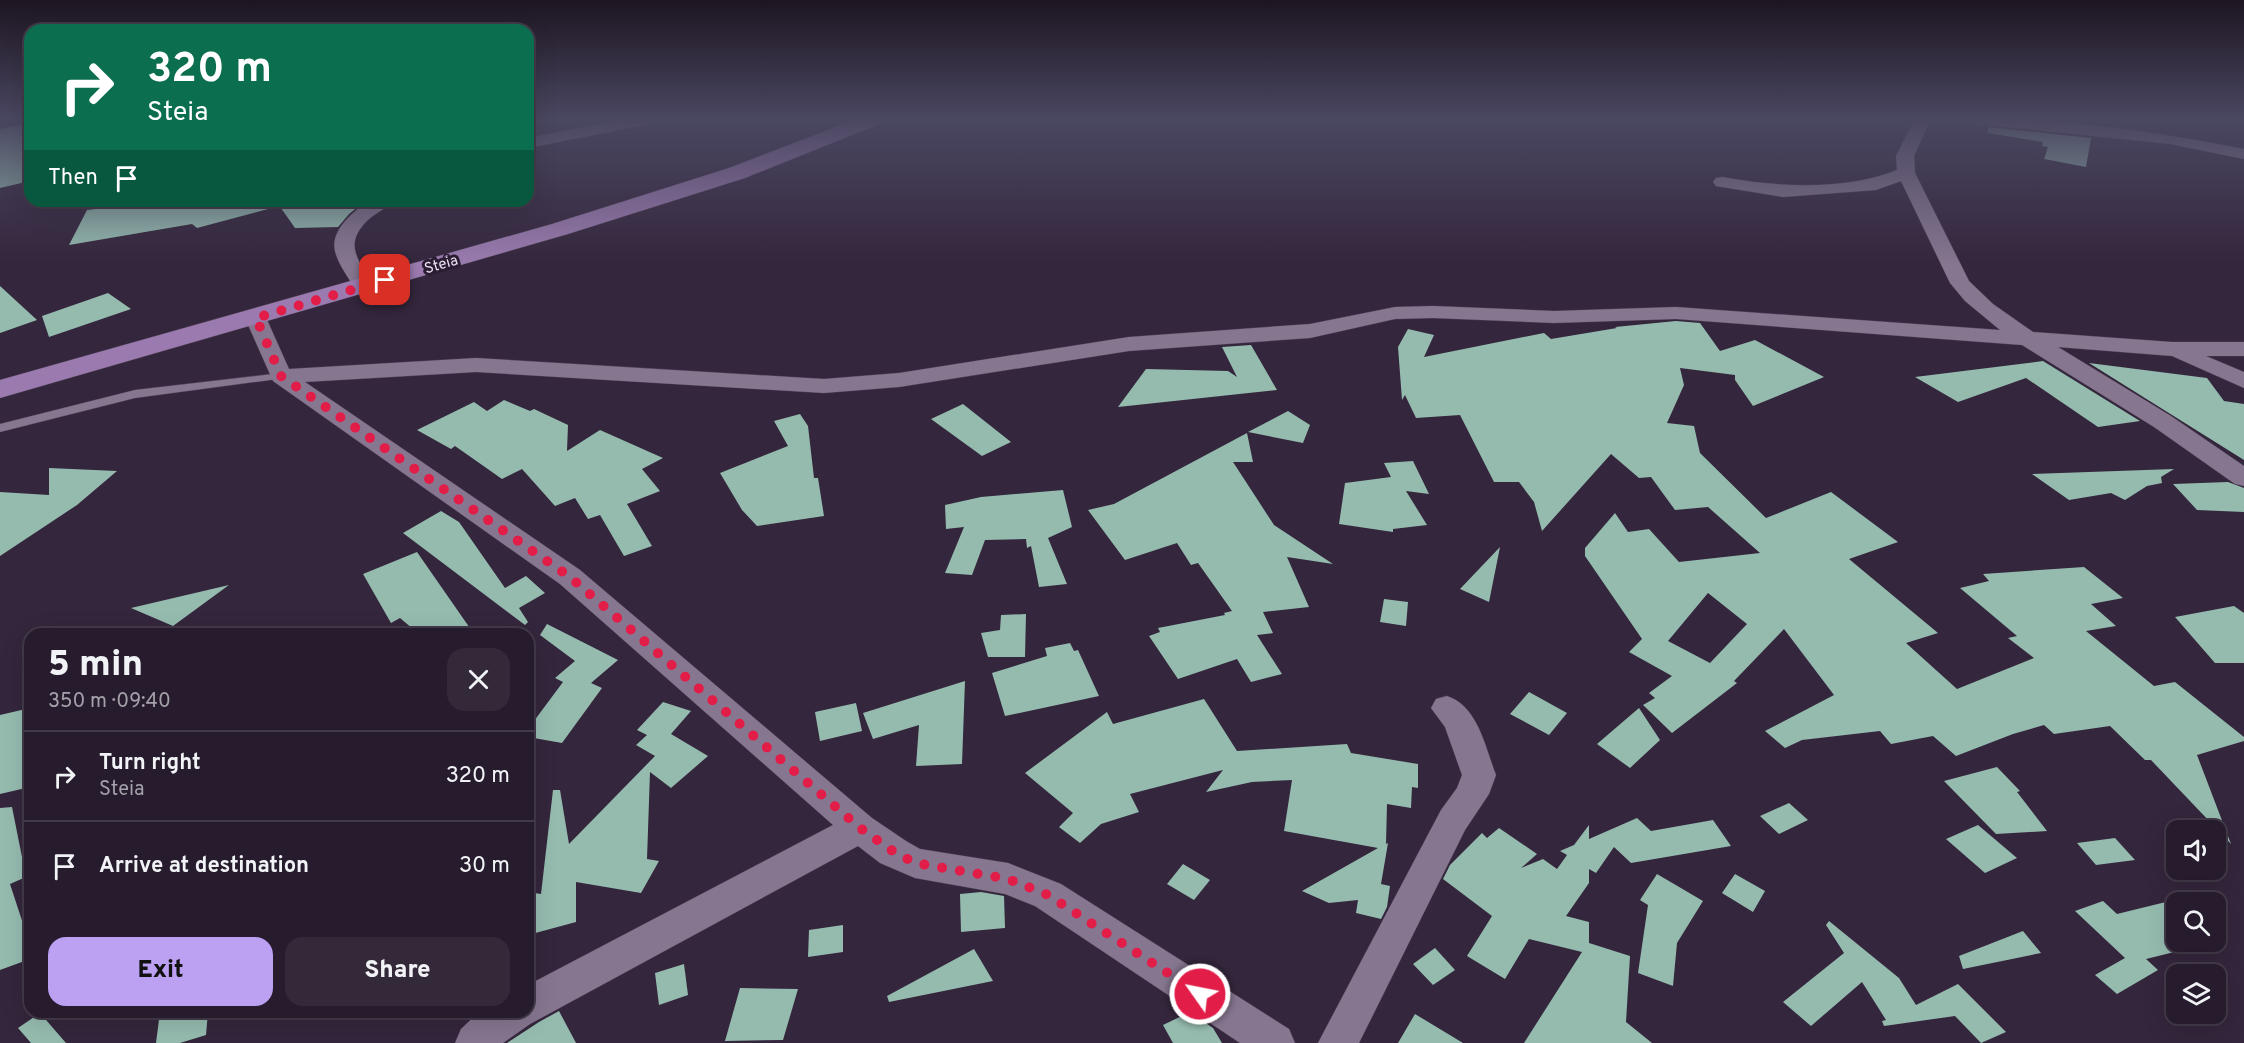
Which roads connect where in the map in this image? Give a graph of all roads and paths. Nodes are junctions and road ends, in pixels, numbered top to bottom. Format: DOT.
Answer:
graph roads {
  1 [pos="750,168"];
  2 [pos="1906,168"];
  3 [pos="1906,173"];
  4 [pos="1722,182"];
  5 [pos="374,207"];
  6 [pos="363,286"];
  7 [pos="256,318"];
  8 [pos="2025,337"];
  9 [pos="2172,349"];
  10 [pos="2244,349"];
  11 [pos="281,376"];
  12 [pos="2244,381"];
  13 [pos="0,389"];
  14 [pos="0,428"];
  15 [pos="2244,478"];
  16 [pos="1447,708"];
  17 [pos="860,828"];
  18 [pos="534,1003"];
  19 [pos="506,1018"];
  20 [pos="475,1043"];
  21 [pos="1275,1043"];
  22 [pos="1338,1043"];
  1 -- 6 [label="main road, Steia"];
  2 -- 3 [label="street"];
  3 -- 4 [label="street"];
  3 -- 8 [label="street"];
  5 -- 6 [label="street"];
  6 -- 7 [label="main road, Steia"];
  7 -- 11 [label="street"];
  7 -- 13 [label="main road, Steia"];
  8 -- 9 [label="street"];
  8 -- 11 [label="street"];
  8 -- 15 [label="street"];
  9 -- 10 [label="street"];
  9 -- 12 [label="street"];
  11 -- 14 [label="lane"];
  11 -- 17 [label="street"];
  16 -- 22 [label="street"];
  17 -- 18 [label="street"];
  17 -- 21 [label="street"];
  19 -- 20 [label="street"];
}
